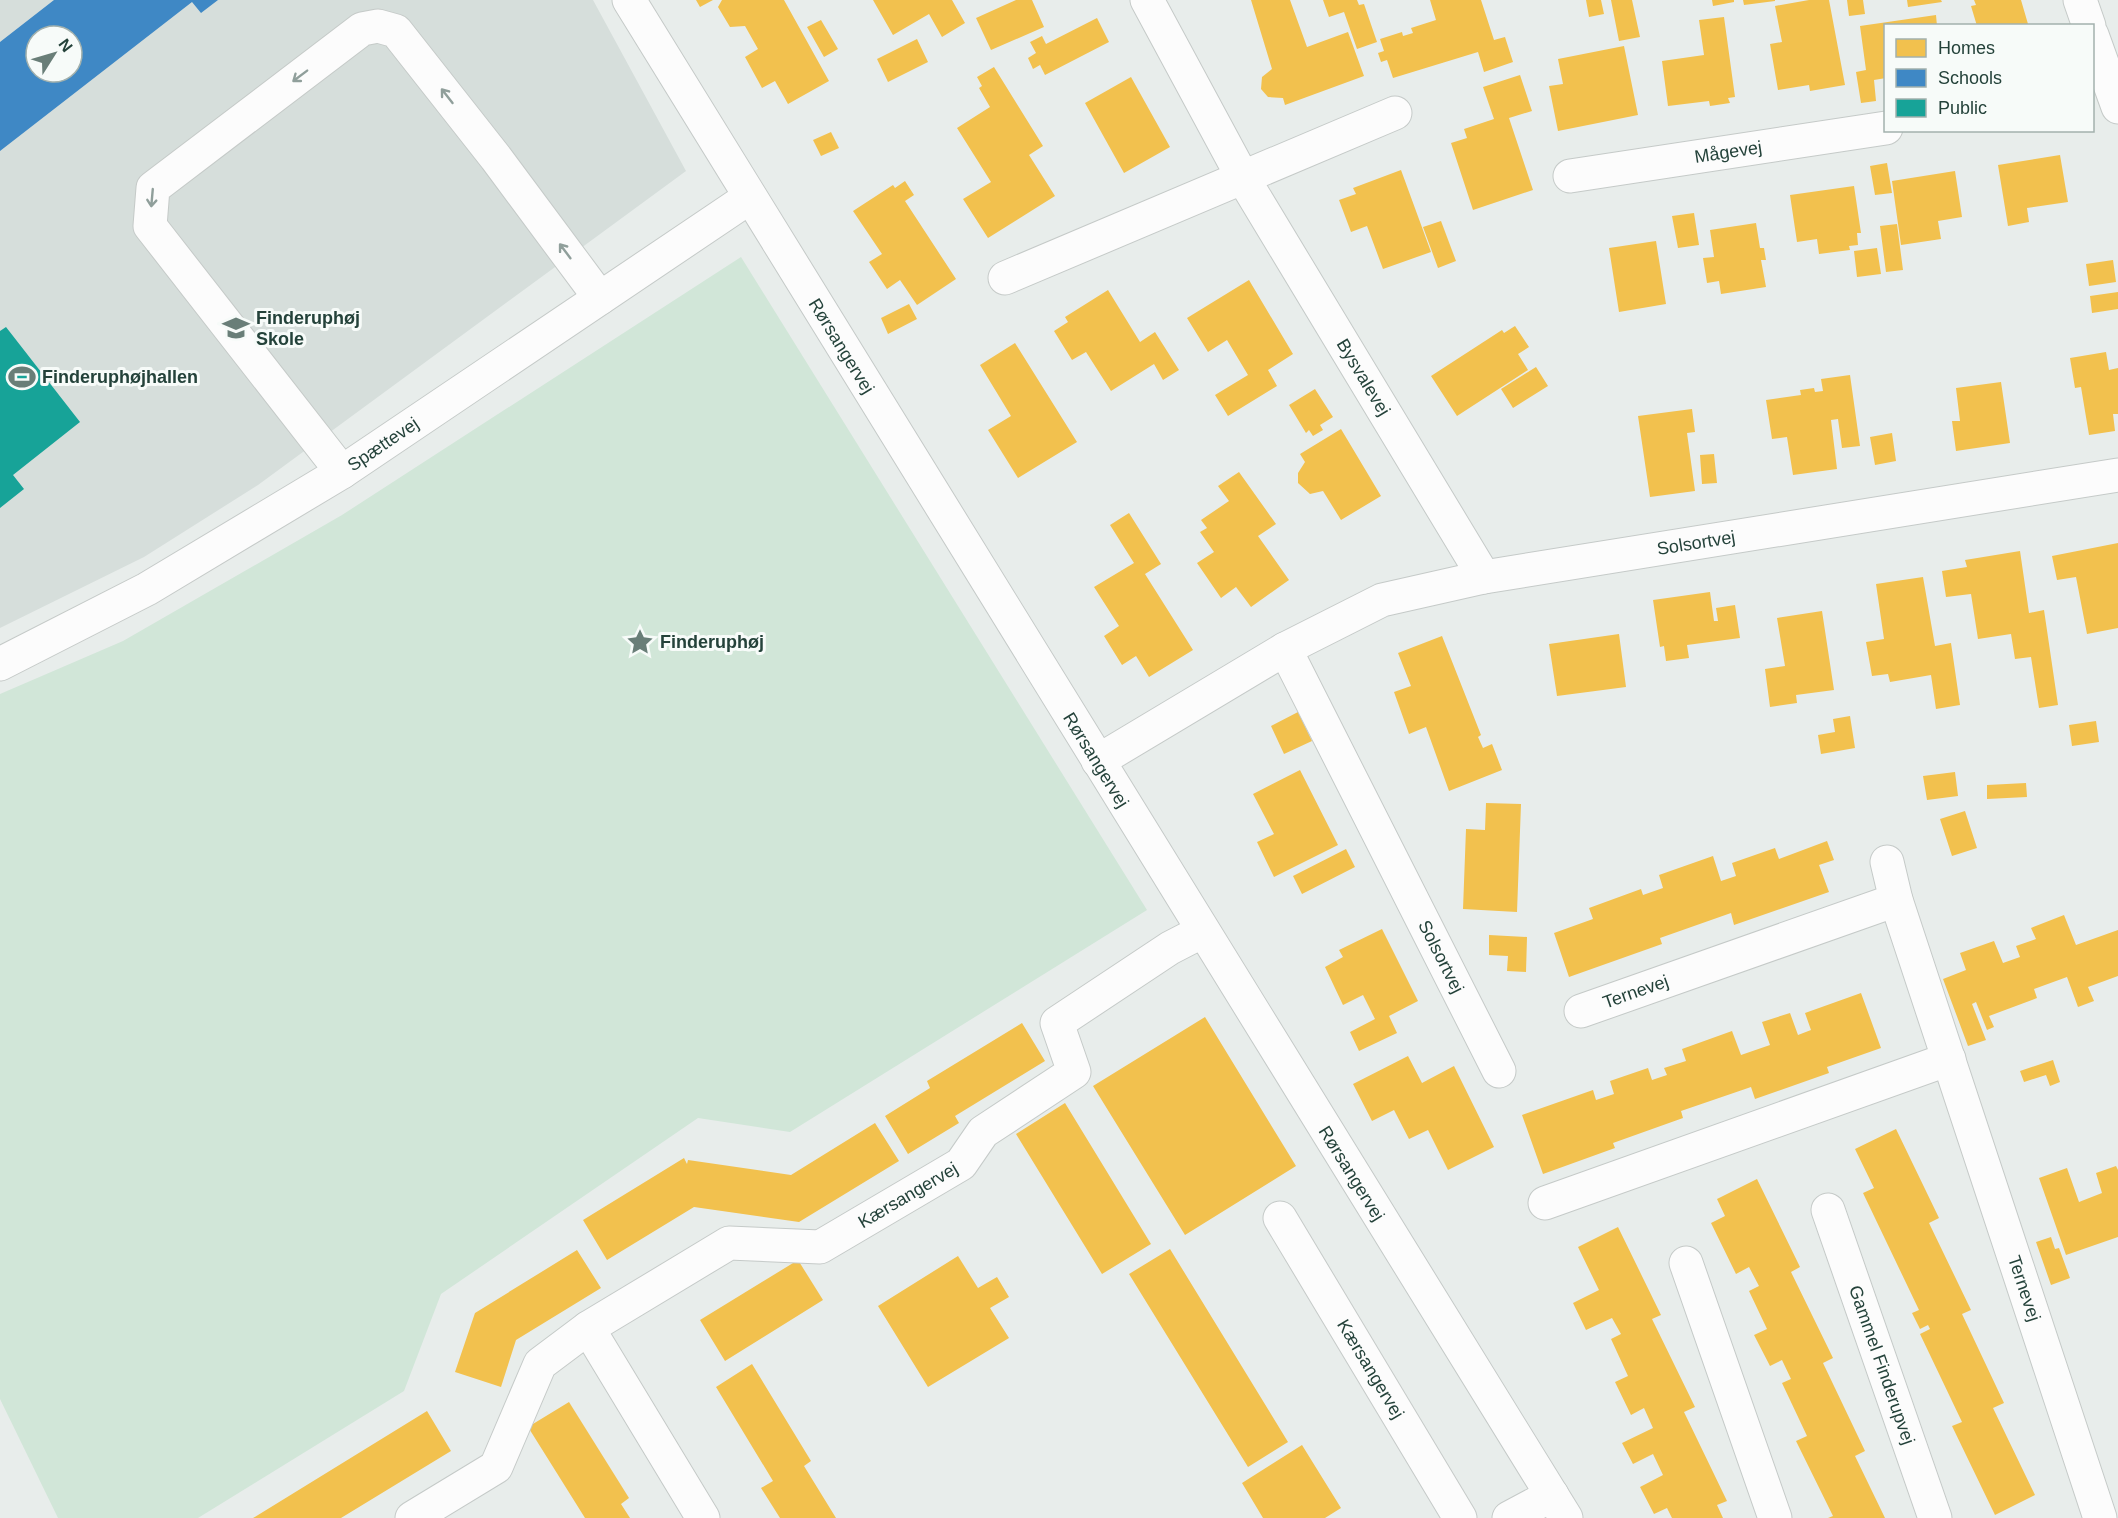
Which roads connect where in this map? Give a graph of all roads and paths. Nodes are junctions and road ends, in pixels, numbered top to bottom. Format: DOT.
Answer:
graph roads {
  1 [pos="629,0"];
  2 [pos="1147,0"];
  3 [pos="2080,0"];
  4 [pos="2088,24"];
  5 [pos="2094,41"];
  6 [pos="2105,71"];
  7 [pos="2118,107"];
  8 [pos="1395,113"];
  9 [pos="1884,128"];
  10 [pos="1570,176"];
  11 [pos="1243,178"];
  12 [pos="750,197"];
  13 [pos="1005,278"];
  14 [pos="600,298"];
  15 [pos="342,472"];
  16 [pos="2118,475"];
  17 [pos="1484,576"];
  18 [pos="1286,649"];
  19 [pos="0,663"];
  20 [pos="1098,761"];
  21 [pos="1887,862"];
  22 [pos="1896,900"];
  23 [pos="1201,932"];
  24 [pos="1581,1011"];
  25 [pos="1949,1059"];
  26 [pos="1499,1071"];
  27 [pos="1545,1203"];
  28 [pos="1828,1210"];
  29 [pos="1280,1218"];
  30 [pos="1686,1263"];
  31 [pos="588,1328"];
  32 [pos="1559,1506"];
  33 [pos="412,1518"];
  34 [pos="704,1518"];
  35 [pos="1460,1518"];
  36 [pos="1509,1518"];
  37 [pos="1775,1518"];
  38 [pos="1935,1518"];
  39 [pos="2100,1518"];
  1 -- 12 [label="street, Rørsangervej"];
  2 -- 11 [label="street, Bysvalevej"];
  3 -- 4 [label="street"];
  5 -- 6 [label="street"];
  6 -- 7 [label="street"];
  8 -- 11 [label="street"];
  9 -- 10 [label="street, Mågevej"];
  11 -- 13 [label="street"];
  11 -- 17 [label="street, Bysvalevej"];
  12 -- 14 [label="street, Spættevej"];
  12 -- 20 [label="street, Rørsangervej"];
  14 -- 15 [label="street, Spættevej"];
  14 -- 15 [label="street, one-way"];
  15 -- 19 [label="street, Spættevej"];
  16 -- 17 [label="street, Solsortvej"];
  17 -- 18 [label="street, Solsortvej"];
  18 -- 20 [label="street, Solsortvej"];
  18 -- 26 [label="street, Solsortvej"];
  20 -- 23 [label="street, Rørsangervej"];
  21 -- 22 [label="street, Ternevej"];
  22 -- 24 [label="street, Ternevej"];
  22 -- 25 [label="street, Ternevej"];
  23 -- 31 [label="street, Kærsangervej"];
  23 -- 32 [label="street, Rørsangervej"];
  25 -- 27 [label="street"];
  25 -- 39 [label="street, Ternevej"];
  28 -- 38 [label="street, Gammel Finderupvej"];
  29 -- 35 [label="street, Kærsangervej"];
  30 -- 37 [label="street"];
  31 -- 33 [label="street, Kærsangervej"];
  31 -- 34 [label="street"];
  32 -- 36 [label="street"];
}
